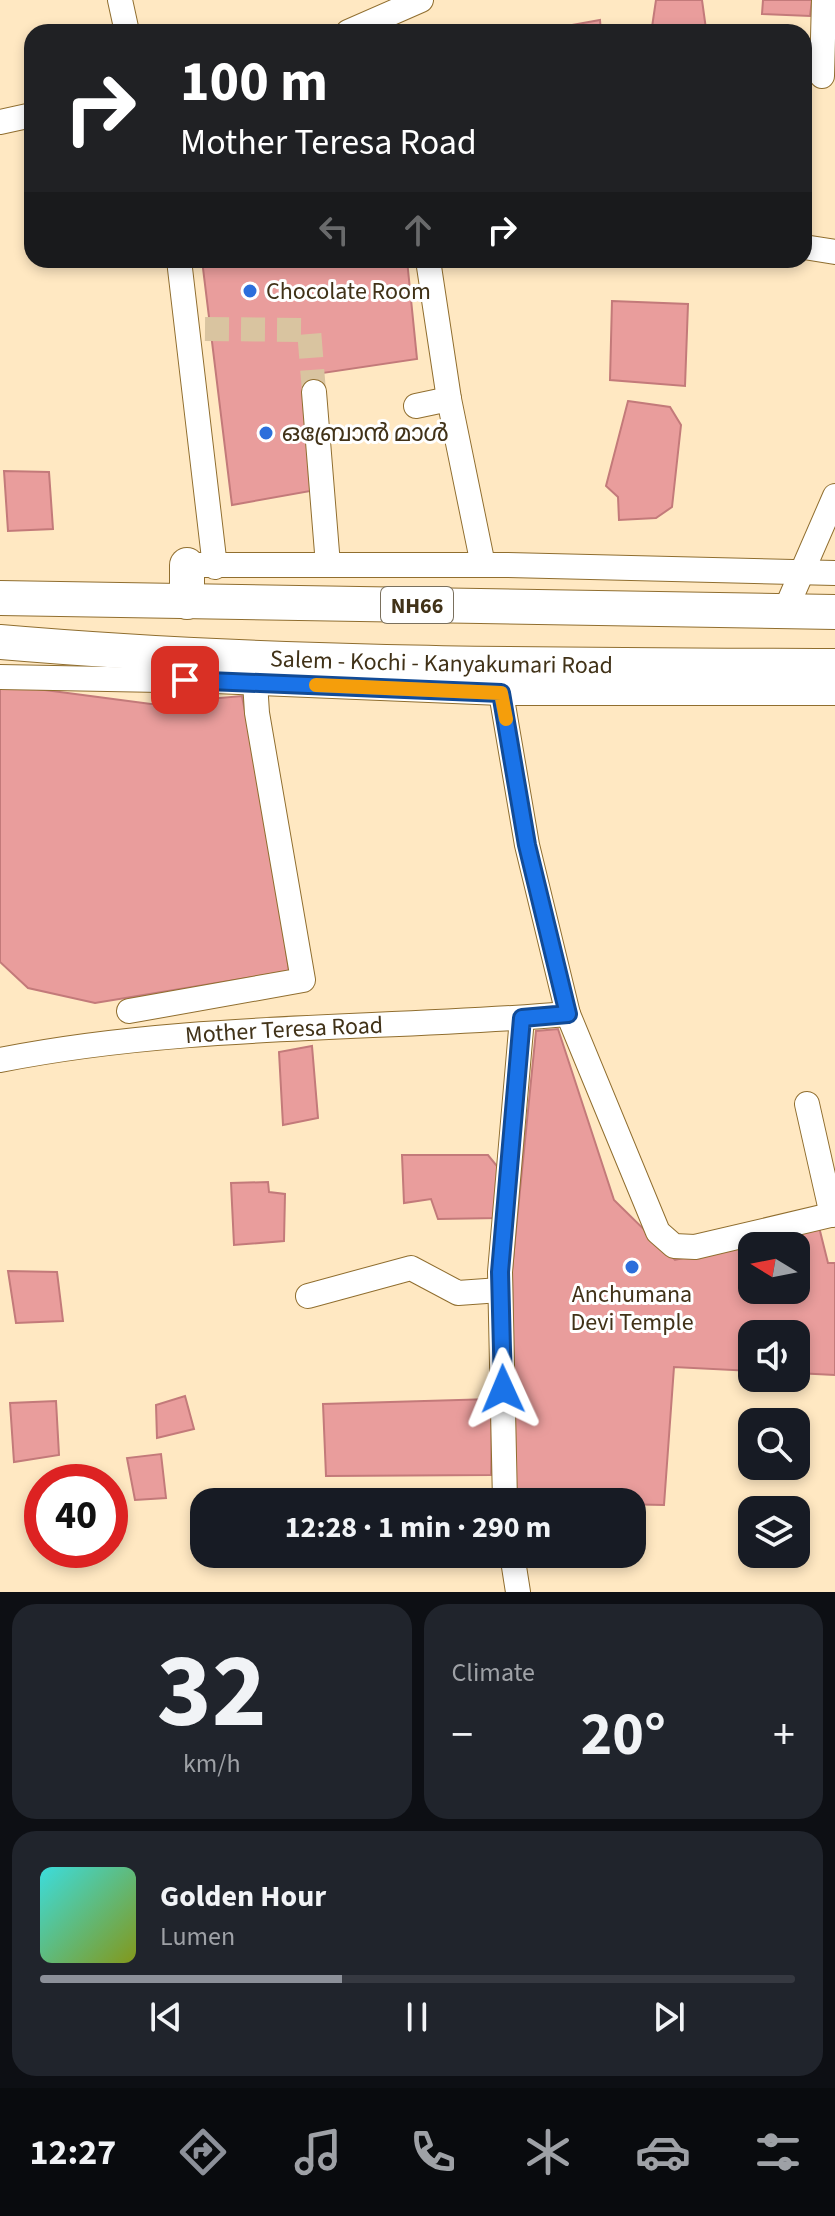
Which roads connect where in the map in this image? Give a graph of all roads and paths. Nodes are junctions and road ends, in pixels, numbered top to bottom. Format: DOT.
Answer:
graph roads {
  1 [pos="120,0"];
  2 [pos="421,0"];
  3 [pos="824,0"];
  4 [pos="386,15"];
  5 [pos="125,24"];
  6 [pos="366,24"];
  7 [pos="822,76"];
  8 [pos="24,117"];
  9 [pos="0,122"];
  10 [pos="812,248"];
  11 [pos="835,252"];
  12 [pos="181,268"];
  13 [pos="429,268"];
  14 [pos="314,392"];
  15 [pos="449,399"];
  16 [pos="416,406"];
  17 [pos="835,496"];
  18 [pos="328,565"];
  19 [pos="483,565"];
  20 [pos="201,566"];
  21 [pos="800,573"];
  22 [pos="835,573"];
  23 [pos="0,598"];
  24 [pos="187,602"];
  25 [pos="785,611"];
  26 [pos="835,612"];
  27 [pos="0,642"];
  28 [pos="835,666"];
  29 [pos="374,674"];
  30 [pos="0,677"];
  31 [pos="255,682"];
  32 [pos="501,693"];
  33 [pos="835,693"];
  34 [pos="129,1011"];
  35 [pos="568,1014"];
  36 [pos="522,1018"];
  37 [pos="0,1060"];
  38 [pos="807,1104"];
  39 [pos="833,1215"];
  40 [pos="500,1290"];
  41 [pos="308,1296"];
  42 [pos="505,1488"];
  43 [pos="514,1568"];
  44 [pos="518,1592"];
  1 -- 5 [label="street"];
  2 -- 4 [label="street"];
  3 -- 7 [label="street"];
  4 -- 6 [label="street"];
  8 -- 9 [label="street"];
  10 -- 11 [label="street"];
  12 -- 20 [label="street"];
  13 -- 15 [label="street"];
  14 -- 18 [label="street"];
  15 -- 16 [label="street"];
  15 -- 19 [label="street"];
  17 -- 21 [label="street"];
  18 -- 19 [label="street"];
  18 -- 20 [label="street"];
  19 -- 21 [label="street"];
  20 -- 24 [label="highway"];
  21 -- 22 [label="street"];
  21 -- 25 [label="street"];
  23 -- 24 [label="highway, NH66"];
  24 -- 25 [label="highway, NH66"];
  25 -- 26 [label="highway, NH66"];
  27 -- 29 [label="highway, Salem - Kochi - Kanyakumari Road"];
  28 -- 29 [label="highway, Salem - Kochi - Kanyakumari Road"];
  29 -- 31 [label="street"];
  29 -- 32 [label="street"];
  30 -- 31 [label="street"];
  31 -- 34 [label="street"];
  32 -- 33 [label="street"];
  32 -- 35 [label="street"];
  35 -- 36 [label="street, Mother Teresa Road"];
  35 -- 39 [label="street"];
  36 -- 37 [label="street, Mother Teresa Road"];
  36 -- 40 [label="street"];
  38 -- 39 [label="street"];
  40 -- 41 [label="street"];
  40 -- 42 [label="street"];
  43 -- 44 [label="street"];
}
